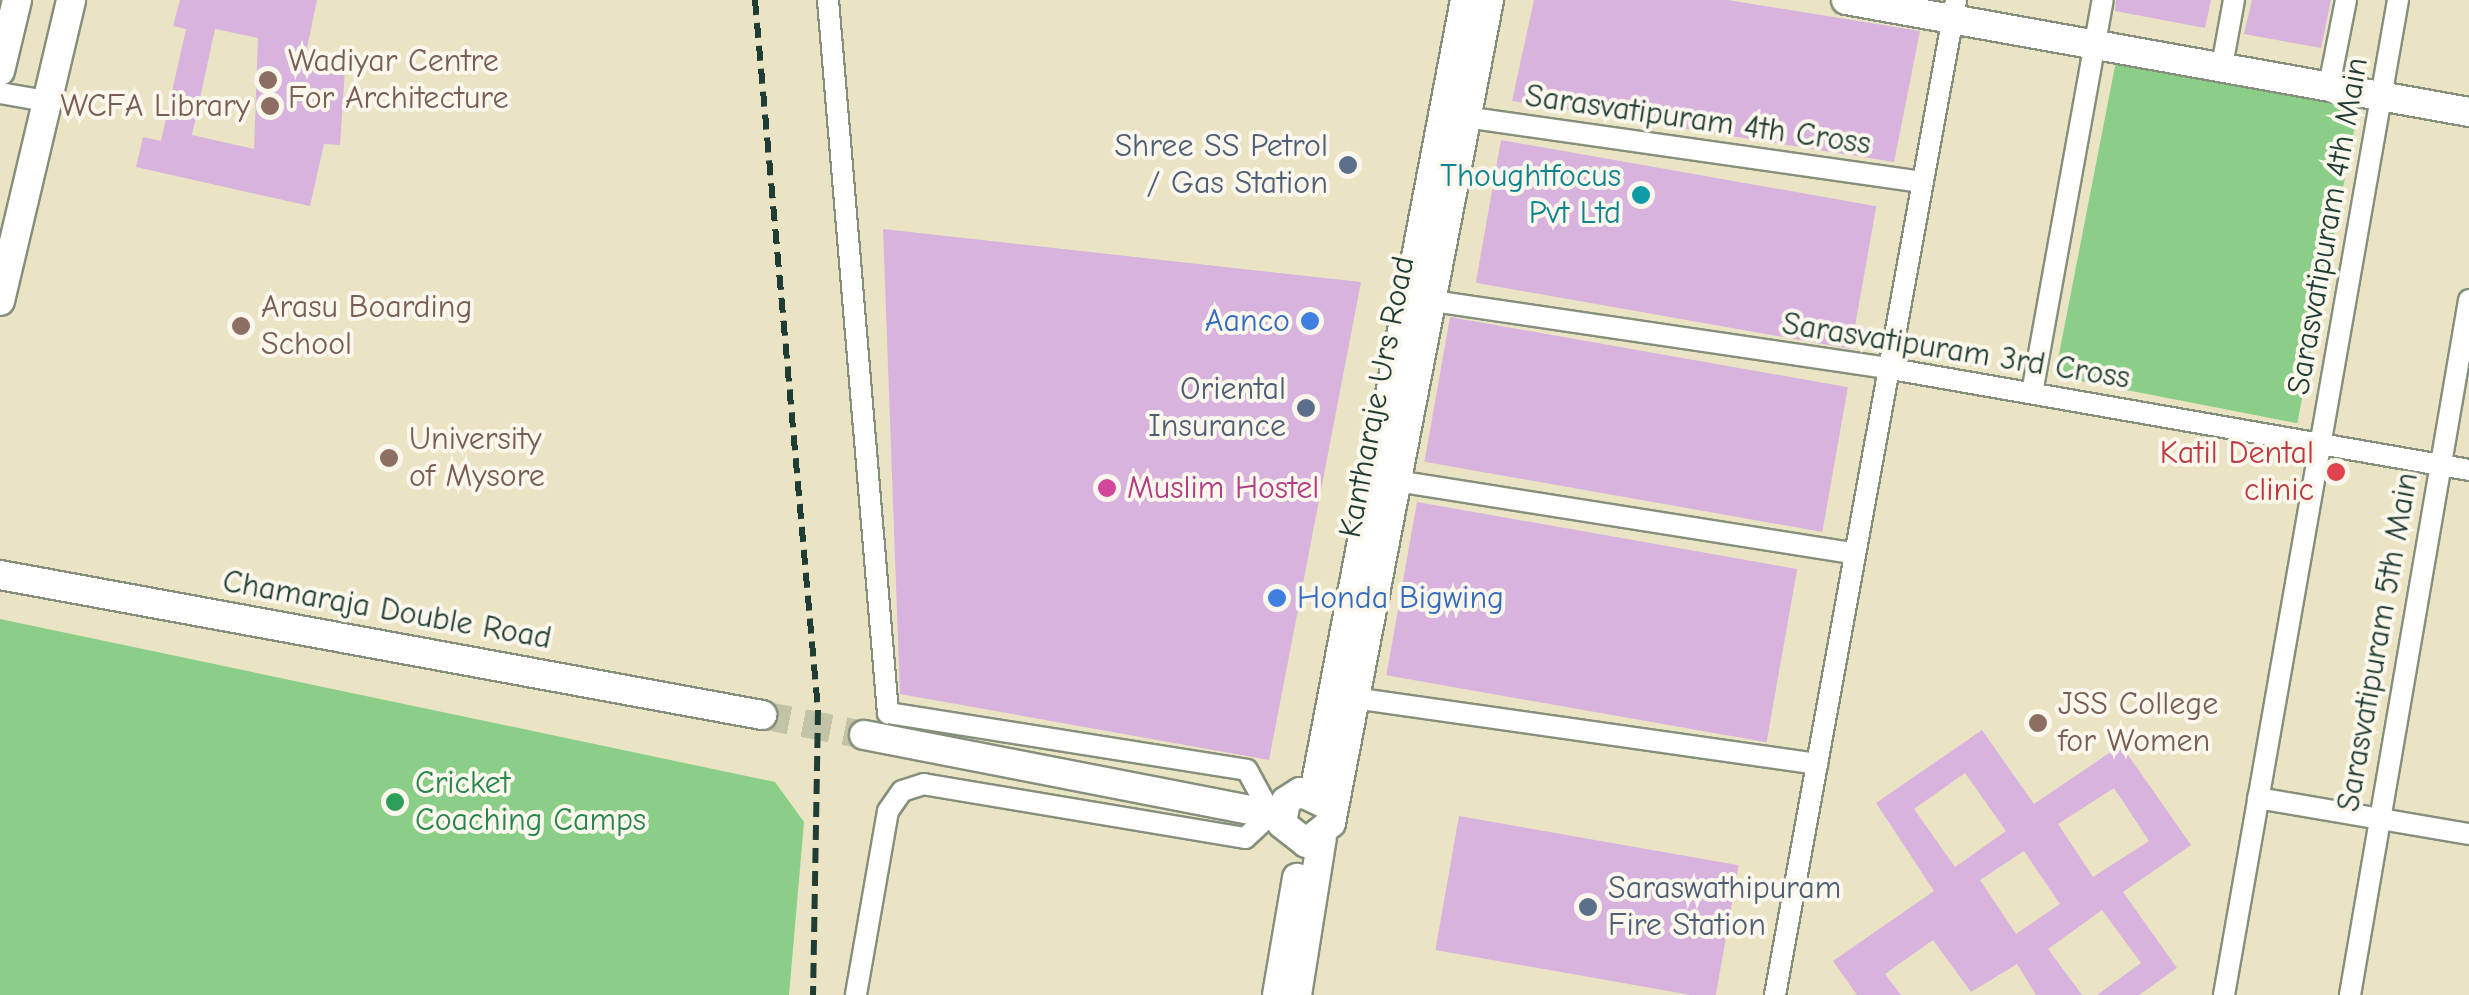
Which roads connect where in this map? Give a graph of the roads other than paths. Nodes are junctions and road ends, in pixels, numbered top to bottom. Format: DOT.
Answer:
graph roads {
  1 [pos="17,0"];
  2 [pos="71,0"];
  3 [pos="828,0"];
  4 [pos="1464,0"];
  5 [pos="1488,0"];
  6 [pos="1846,0"];
  7 [pos="2104,0"];
  8 [pos="2234,0"];
  9 [pos="2346,0"];
  10 [pos="2398,0"];
  11 [pos="1955,9"];
  12 [pos="2096,44"];
  13 [pos="2222,66"];
  14 [pos="0,71"];
  15 [pos="2328,86"];
  16 [pos="0,94"];
  17 [pos="2381,96"];
  18 [pos="46,101"];
  19 [pos="2469,112"];
  20 [pos="1465,117"];
  21 [pos="1922,182"];
  22 [pos="1419,299"];
  23 [pos="2469,300"];
  24 [pos="0,301"];
  25 [pos="1886,368"];
  26 [pos="2032,393"];
  27 [pos="2320,444"];
  28 [pos="2438,464"];
  29 [pos="2469,470"];
  30 [pos="1396,481"];
  31 [pos="1854,553"];
  32 [pos="0,575"];
  33 [pos="1354,698"];
  34 [pos="762,715"];
  35 [pos="864,734"];
  36 [pos="1816,764"];
  37 [pos="2258,798"];
  38 [pos="1322,799"];
  39 [pos="1276,815"];
  40 [pos="2378,819"];
  41 [pos="2469,834"];
  42 [pos="1312,840"];
  43 [pos="856,995"];
  44 [pos="1277,995"];
  45 [pos="1297,995"];
  46 [pos="1775,995"];
  47 [pos="2224,995"];
  48 [pos="2350,995"];
  1 -- 14 [label="street"];
  2 -- 18 [label="street"];
  3 -- 39 [label="street"];
  4 -- 22 [label="street, Kantharaje Urs Road"];
  5 -- 20 [label="street, Kantharaje Urs Road"];
  6 -- 11 [label="street"];
  7 -- 12 [label="street"];
  8 -- 13 [label="street"];
  9 -- 15 [label="street"];
  10 -- 17 [label="street, Sarasvatipuram 4th Main"];
  11 -- 12 [label="street"];
  11 -- 21 [label="street"];
  12 -- 13 [label="street"];
  12 -- 26 [label="street"];
  13 -- 15 [label="street"];
  15 -- 17 [label="street"];
  16 -- 18 [label="street"];
  17 -- 19 [label="street"];
  17 -- 27 [label="street, Sarasvatipuram 4th Main"];
  18 -- 24 [label="street"];
  20 -- 21 [label="street, Sarasvatipuram 4th Cross"];
  20 -- 22 [label="street, Kantharaje Urs Road"];
  21 -- 25 [label="street"];
  22 -- 25 [label="street, Sarasvatipuram 3rd Cross"];
  22 -- 30 [label="street, Kantharaje Urs Road"];
  22 -- 38 [label="street, Kantharaje Urs Road"];
  23 -- 28 [label="street, Sarasvatipuram 5th Main"];
  25 -- 26 [label="street, Sarasvatipuram 3rd Cross"];
  25 -- 31 [label="street"];
  26 -- 27 [label="street, Sarasvatipuram 3rd Cross"];
  27 -- 28 [label="street, Sarasvatipuram 3rd Cross"];
  27 -- 37 [label="street, Sarasvatipuram 4th Main"];
  28 -- 29 [label="street, Sarasvatipuram 3rd Cross"];
  28 -- 40 [label="street, Sarasvatipuram 5th Main"];
  30 -- 31 [label="street"];
  30 -- 33 [label="street, Kantharaje Urs Road"];
  31 -- 36 [label="street"];
  32 -- 34 [label="street, Chamaraja Double Road"];
  33 -- 36 [label="street"];
  33 -- 38 [label="street, Kantharaje Urs Road"];
  35 -- 39 [label="street"];
  36 -- 46 [label="street"];
  37 -- 40 [label="street"];
  37 -- 47 [label="street, Sarasvatipuram 4th Main"];
  38 -- 39 [label="street"];
  38 -- 42 [label="street"];
  39 -- 42 [label="street"];
  39 -- 43 [label="street"];
  40 -- 41 [label="street"];
  40 -- 48 [label="street, Sarasvatipuram 5th Main"];
  42 -- 44 [label="street"];
  42 -- 45 [label="street"];
}
